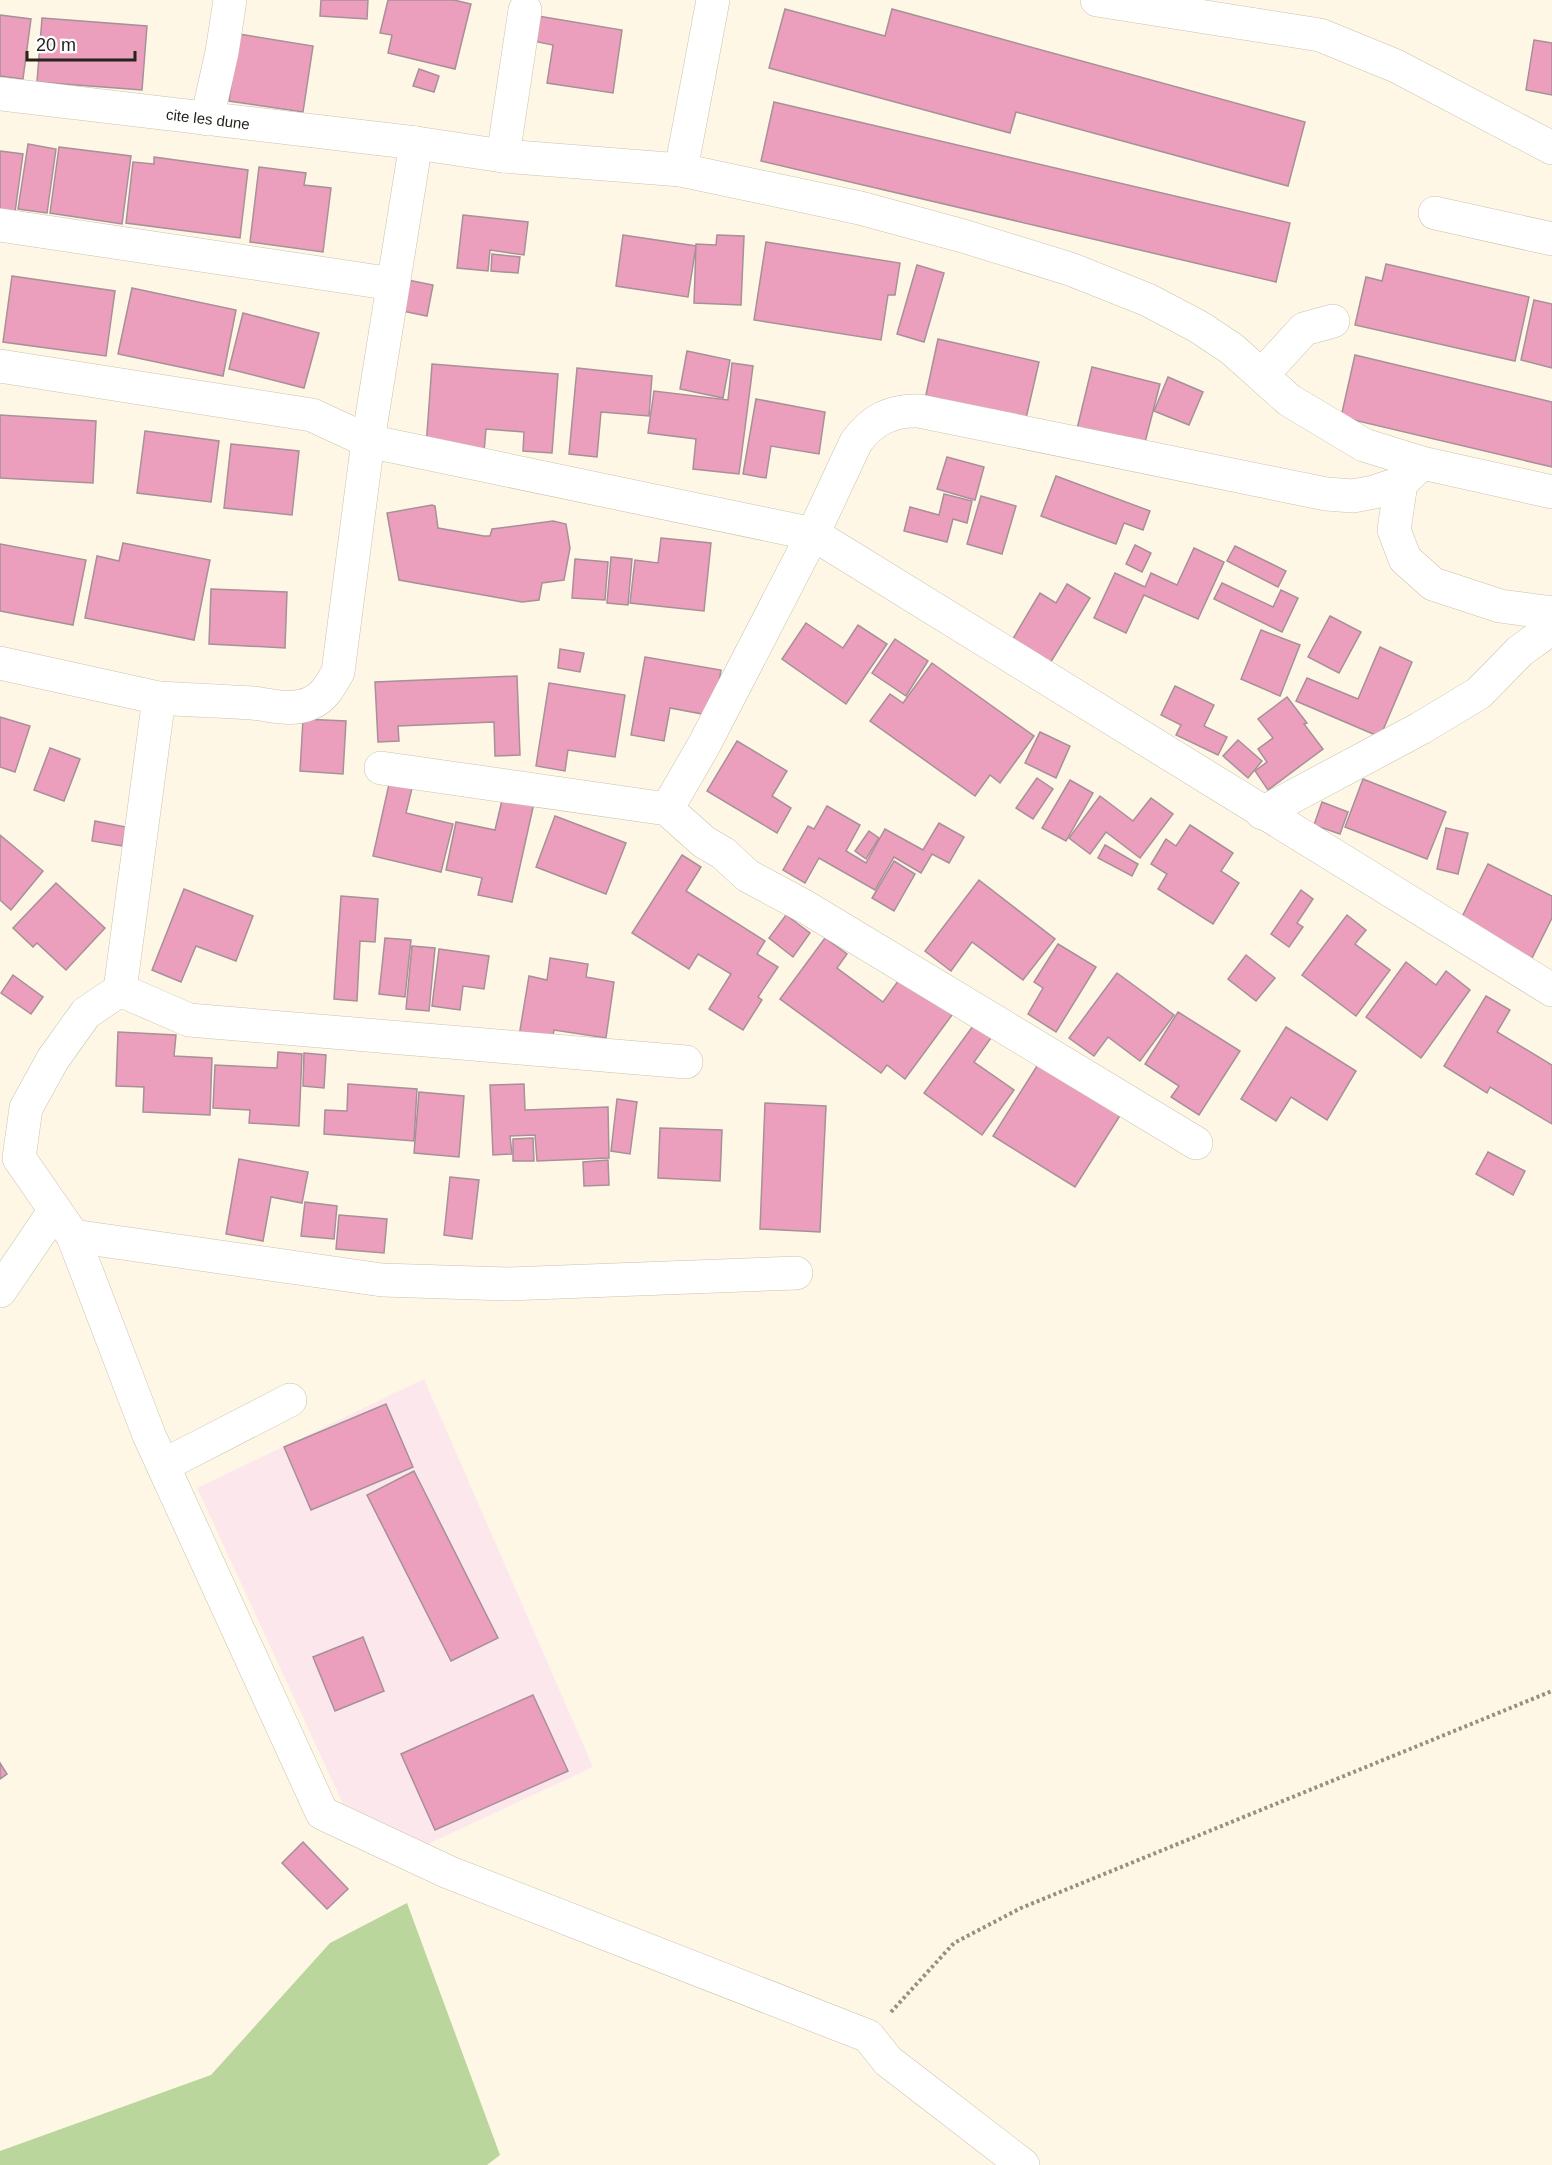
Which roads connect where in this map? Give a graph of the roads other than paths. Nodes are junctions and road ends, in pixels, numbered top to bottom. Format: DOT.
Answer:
graph roads {
  1 [pos="230,0"];
  2 [pos="713,0"];
  3 [pos="1097,0"];
  4 [pos="525,10"];
  5 [pos="0,94"];
  6 [pos="207,119"];
  7 [pos="417,143"];
  8 [pos="1552,148"];
  9 [pos="502,156"];
  10 [pos="681,170"];
  11 [pos="1435,213"];
  12 [pos="0,225"];
  13 [pos="1552,239"];
  14 [pos="393,284"];
  15 [pos="1333,321"];
  16 [pos="0,366"];
  17 [pos="1262,375"];
  18 [pos="368,441"];
  19 [pos="1412,473"];
  20 [pos="1552,492"];
  21 [pos="813,534"];
  22 [pos="1552,613"];
  23 [pos="1552,628"];
  24 [pos="0,663"];
  25 [pos="159,698"];
  26 [pos="381,768"];
  27 [pos="668,809"];
  28 [pos="1262,813"];
  29 [pos="120,990"];
  30 [pos="1552,990"];
  31 [pos="686,1062"];
  32 [pos="0,1126"];
  33 [pos="1196,1143"];
  34 [pos="19,1158"];
  35 [pos="64,1223"];
  36 [pos="796,1273"];
  37 [pos="0,1291"];
  38 [pos="290,1401"];
  39 [pos="164,1465"];
  40 [pos="1023,2165"];
  1 -- 6 [label="street"];
  2 -- 10 [label="street"];
  3 -- 8 [label="street"];
  4 -- 9 [label="street"];
  5 -- 6 [label="street, cite les dune"];
  6 -- 7 [label="street, cite les dune"];
  7 -- 9 [label="street, cite les dune"];
  7 -- 14 [label="street"];
  9 -- 10 [label="street, cite les dune"];
  10 -- 17 [label="street, cite les dune"];
  11 -- 13 [label="street"];
  12 -- 14 [label="street"];
  14 -- 18 [label="street"];
  15 -- 17 [label="street"];
  16 -- 18 [label="street"];
  17 -- 19 [label="street, cite les dune"];
  18 -- 21 [label="street"];
  18 -- 25 [label="street"];
  19 -- 20 [label="street, cite les dune"];
  19 -- 21 [label="street"];
  19 -- 22 [label="street"];
  21 -- 27 [label="street"];
  21 -- 28 [label="street"];
  23 -- 28 [label="street"];
  24 -- 25 [label="street"];
  25 -- 29 [label="street"];
  26 -- 27 [label="street"];
  27 -- 33 [label="street"];
  28 -- 30 [label="street"];
  29 -- 31 [label="street"];
  29 -- 34 [label="street"];
  32 -- 34 [label="street"];
  34 -- 35 [label="street"];
  35 -- 36 [label="street"];
  35 -- 37 [label="street"];
  35 -- 39 [label="street"];
  38 -- 39 [label="street"];
  39 -- 40 [label="street"];
}
